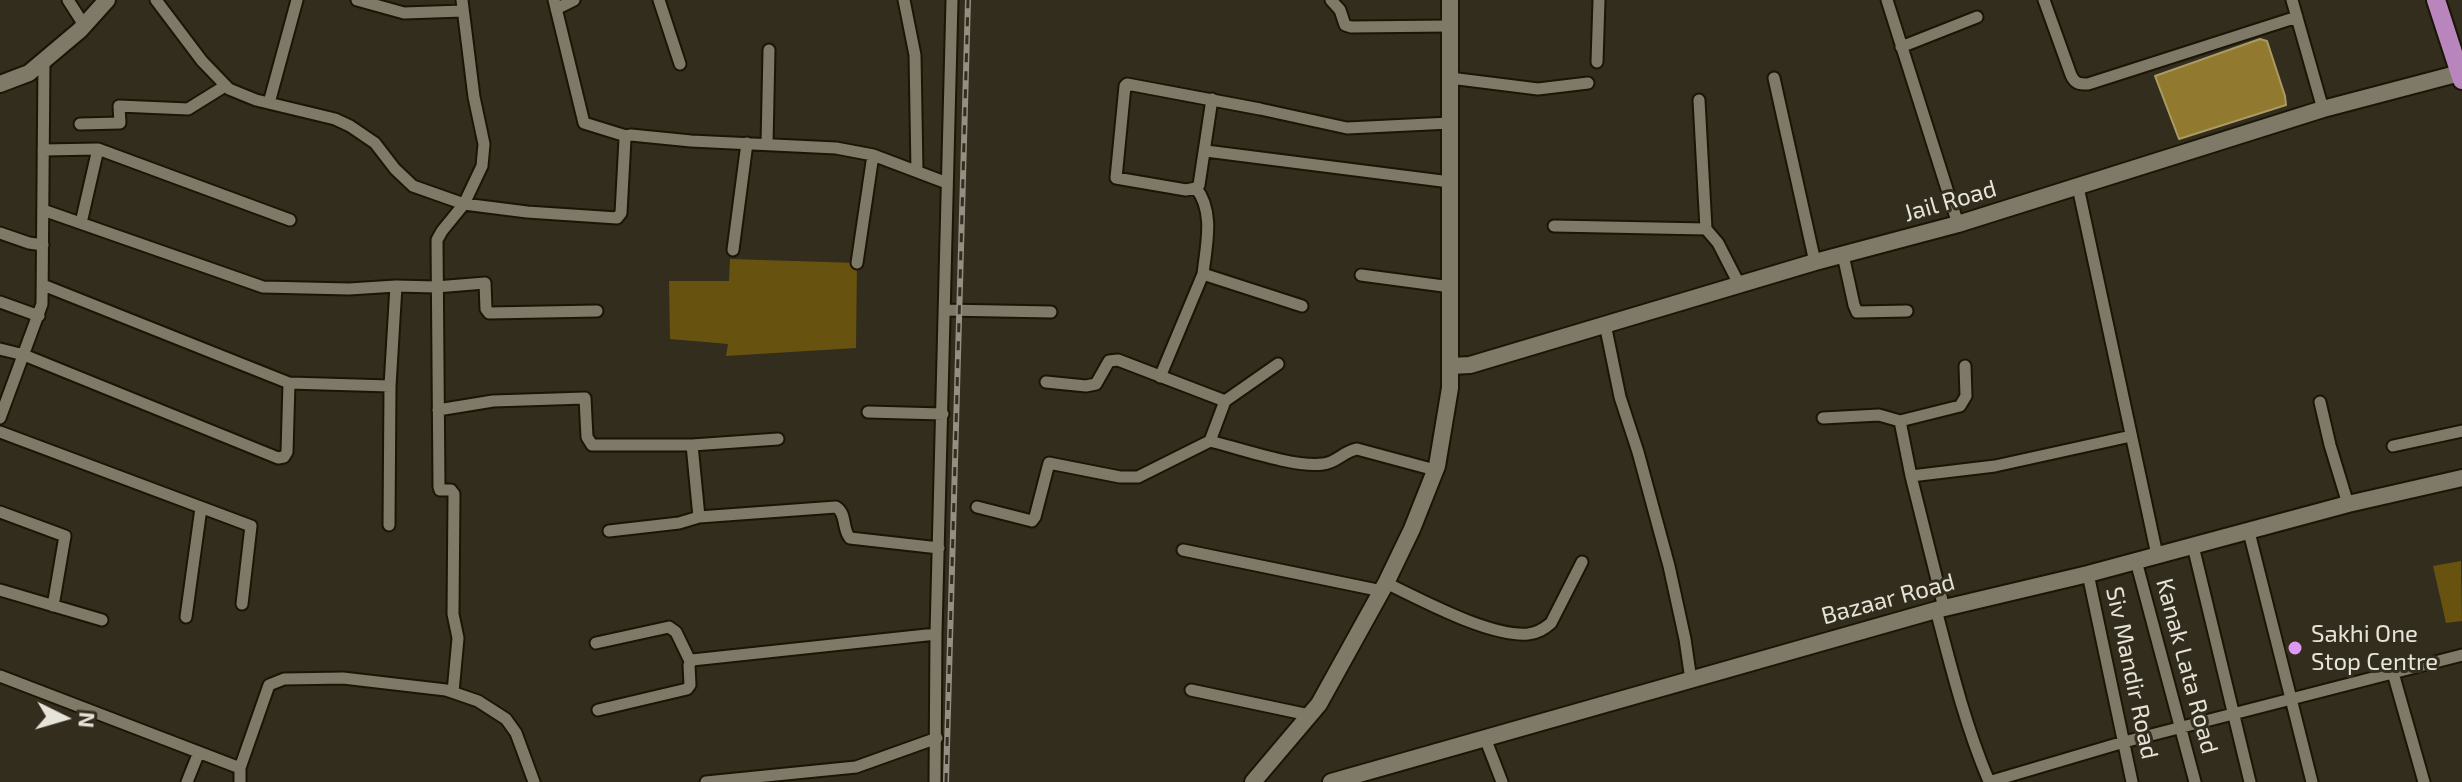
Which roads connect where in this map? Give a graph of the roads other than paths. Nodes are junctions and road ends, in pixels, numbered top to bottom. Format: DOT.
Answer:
graph roads {
  1 [pos="68,0"];
  2 [pos="107,0"];
  3 [pos="156,0"];
  4 [pos="297,0"];
  5 [pos="574,0"];
  6 [pos="659,0"];
  7 [pos="904,0"];
  8 [pos="952,0"];
  9 [pos="1331,0"];
  10 [pos="1450,0"];
  11 [pos="1599,0"];
  12 [pos="1887,0"];
  13 [pos="2044,0"];
  14 [pos="2292,0"];
  15 [pos="2436,0"];
  16 [pos="361,1"];
  17 [pos="555,4"];
  18 [pos="462,6"];
  19 [pos="1977,17"];
  20 [pos="2297,17"];
  21 [pos="84,25"];
  22 [pos="1450,26"];
  23 [pos="1901,47"];
  24 [pos="769,50"];
  25 [pos="44,60"];
  26 [pos="1597,62"];
  27 [pos="680,64"];
  28 [pos="2461,75"];
  29 [pos="1450,78"];
  30 [pos="1774,78"];
  31 [pos="1588,83"];
  32 [pos="0,84"];
  33 [pos="225,86"];
  34 [pos="1212,99"];
  35 [pos="1699,100"];
  36 [pos="269,103"];
  37 [pos="2323,109"];
  38 [pos="1450,123"];
  39 [pos="80,124"];
  40 [pos="626,136"];
  41 [pos="747,143"];
  42 [pos="767,144"];
  43 [pos="98,149"];
  44 [pos="43,150"];
  45 [pos="1206,151"];
  46 [pos="873,155"];
  47 [pos="917,171"];
  48 [pos="1450,182"];
  49 [pos="947,183"];
  50 [pos="2078,187"];
  51 [pos="1196,188"];
  52 [pos="464,204"];
  53 [pos="43,210"];
  54 [pos="290,220"];
  55 [pos="81,223"];
  56 [pos="1958,224"];
  57 [pos="1554,226"];
  58 [pos="1706,229"];
  59 [pos="0,233"];
  60 [pos="43,245"];
  61 [pos="733,250"];
  62 [pos="1843,255"];
  63 [pos="1815,262"];
  64 [pos="857,263"];
  65 [pos="1203,274"];
  66 [pos="1361,275"];
  67 [pos="1751,281"];
  68 [pos="43,285"];
  69 [pos="396,286"];
  70 [pos="436,287"];
  71 [pos="1451,287"];
  72 [pos="0,302"];
  73 [pos="1302,306"];
  74 [pos="945,310"];
  75 [pos="597,311"];
  76 [pos="1907,311"];
  77 [pos="1051,312"];
  78 [pos="39,316"];
  79 [pos="1605,324"];
  80 [pos="0,349"];
  81 [pos="24,355"];
  82 [pos="1278,364"];
  83 [pos="1451,366"];
  84 [pos="1965,366"];
  85 [pos="1160,377"];
  86 [pos="1046,382"];
  87 [pos="289,383"];
  88 [pos="390,386"];
  89 [pos="3,399"];
  90 [pos="1225,401"];
  91 [pos="2320,402"];
  92 [pos="438,410"];
  93 [pos="868,412"];
  94 [pos="943,414"];
  95 [pos="0,418"];
  96 [pos="1823,418"];
  97 [pos="1900,421"];
  98 [pos="2462,431"];
  99 [pos="0,432"];
  100 [pos="2131,436"];
  101 [pos="778,439"];
  102 [pos="1210,441"];
  103 [pos="692,445"];
  104 [pos="2393,446"];
  105 [pos="1435,470"];
  106 [pos="1911,476"];
  107 [pos="2462,478"];
  108 [pos="2348,504"];
  109 [pos="977,507"];
  110 [pos="201,508"];
  111 [pos="0,512"];
  112 [pos="699,517"];
  113 [pos="389,525"];
  114 [pos="609,531"];
  115 [pos="2249,532"];
  116 [pos="2193,546"];
  117 [pos="939,548"];
  118 [pos="1183,550"];
  119 [pos="2157,555"];
  120 [pos="2136,561"];
  121 [pos="1582,562"];
  122 [pos="2088,574"];
  123 [pos="1384,587"];
  124 [pos="0,590"];
  125 [pos="242,604"];
  126 [pos="53,606"];
  127 [pos="1940,609"];
  128 [pos="186,617"];
  129 [pos="102,620"];
  130 [pos="936,634"];
  131 [pos="596,643"];
  132 [pos="2462,655"];
  133 [pos="690,661"];
  134 [pos="2393,673"];
  135 [pos="0,676"];
  136 [pos="1691,680"];
  137 [pos="1191,690"];
  138 [pos="453,692"];
  139 [pos="2291,700"];
  140 [pos="598,710"];
  141 [pos="1309,715"];
  142 [pos="2233,715"];
  143 [pos="2181,728"];
  144 [pos="937,738"];
  145 [pos="1485,738"];
  146 [pos="2124,742"];
  147 [pos="199,752"];
  148 [pos="240,768"];
  149 [pos="1356,778"];
  150 [pos="187,782"];
  151 [pos="240,782"];
  152 [pos="534,782"];
  153 [pos="706,782"];
  154 [pos="935,782"];
  155 [pos="1253,782"];
  156 [pos="1331,782"];
  157 [pos="1502,782"];
  158 [pos="2132,782"];
  159 [pos="2195,782"];
  160 [pos="2250,782"];
  161 [pos="2312,782"];
  162 [pos="2424,782"];
  1 -- 21 [label="street"];
  2 -- 21 [label="street"];
  3 -- 33 [label="street"];
  4 -- 36 [label="street"];
  5 -- 17 [label="street"];
  6 -- 27 [label="street"];
  7 -- 47 [label="street"];
  8 -- 49 [label="street"];
  9 -- 22 [label="street"];
  10 -- 22 [label="street"];
  11 -- 26 [label="street"];
  12 -- 23 [label="street"];
  13 -- 20 [label="street"];
  14 -- 20 [label="street"];
  15 -- 28 [label="main road"];
  16 -- 18 [label="street"];
  17 -- 40 [label="street"];
  18 -- 52 [label="street"];
  19 -- 23 [label="street"];
  20 -- 37 [label="street"];
  21 -- 25 [label="street"];
  22 -- 29 [label="street"];
  23 -- 56 [label="street"];
  24 -- 42 [label="street"];
  25 -- 32 [label="street"];
  25 -- 44 [label="street"];
  28 -- 37 [label="street, Jail Road"];
  29 -- 31 [label="street"];
  29 -- 38 [label="street"];
  30 -- 63 [label="street"];
  33 -- 36 [label="street"];
  33 -- 39 [label="street"];
  34 -- 38 [label="street"];
  34 -- 45 [label="street"];
  34 -- 51 [label="street"];
  35 -- 58 [label="street"];
  36 -- 52 [label="street"];
  37 -- 50 [label="street, Jail Road"];
  38 -- 48 [label="street"];
  40 -- 41 [label="street"];
  40 -- 52 [label="street"];
  41 -- 42 [label="street"];
  41 -- 61 [label="street"];
  42 -- 46 [label="street"];
  43 -- 44 [label="street"];
  43 -- 54 [label="street"];
  43 -- 55 [label="street"];
  44 -- 53 [label="street"];
  45 -- 48 [label="street"];
  45 -- 51 [label="street"];
  46 -- 47 [label="street"];
  46 -- 64 [label="street"];
  47 -- 49 [label="street"];
  48 -- 71 [label="street"];
  49 -- 74 [label="street"];
  50 -- 56 [label="street, Jail Road"];
  50 -- 100 [label="street"];
  51 -- 65 [label="street"];
  52 -- 70 [label="street"];
  53 -- 55 [label="street"];
  53 -- 60 [label="street"];
  55 -- 69 [label="street"];
  56 -- 62 [label="street, Jail Road"];
  57 -- 58 [label="street"];
  58 -- 67 [label="street"];
  59 -- 60 [label="street"];
  60 -- 68 [label="street"];
  62 -- 63 [label="street, Jail Road"];
  62 -- 76 [label="street"];
  63 -- 67 [label="street, Jail Road"];
  65 -- 73 [label="street"];
  65 -- 85 [label="street"];
  66 -- 71 [label="street"];
  67 -- 79 [label="street, Jail Road"];
  68 -- 78 [label="street"];
  68 -- 87 [label="street"];
  69 -- 70 [label="street"];
  69 -- 88 [label="street"];
  70 -- 75 [label="street"];
  70 -- 92 [label="street"];
  71 -- 83 [label="street"];
  72 -- 78 [label="street"];
  74 -- 77 [label="street"];
  74 -- 94 [label="street"];
  78 -- 81 [label="street"];
  79 -- 83 [label="street, Jail Road"];
  79 -- 136 [label="street"];
  80 -- 81 [label="street"];
  81 -- 87 [label="street"];
  81 -- 89 [label="street"];
  82 -- 90 [label="street"];
  83 -- 105 [label="street"];
  84 -- 97 [label="street"];
  85 -- 86 [label="street"];
  85 -- 90 [label="street"];
  87 -- 88 [label="street"];
  88 -- 113 [label="street"];
  89 -- 95 [label="street"];
  90 -- 102 [label="street"];
  91 -- 108 [label="street"];
  92 -- 103 [label="street"];
  92 -- 138 [label="street"];
  93 -- 94 [label="street"];
  94 -- 117 [label="street"];
  96 -- 97 [label="street"];
  97 -- 106 [label="street"];
  98 -- 104 [label="street"];
  99 -- 110 [label="street"];
  100 -- 106 [label="street"];
  100 -- 119 [label="street"];
  101 -- 103 [label="street"];
  102 -- 105 [label="street"];
  102 -- 109 [label="street"];
  103 -- 112 [label="street"];
  105 -- 123 [label="street"];
  106 -- 127 [label="street"];
  107 -- 108 [label="street, Bazaar Road"];
  108 -- 115 [label="street, Bazaar Road"];
  110 -- 125 [label="street"];
  110 -- 128 [label="street"];
  111 -- 126 [label="street"];
  112 -- 114 [label="street"];
  112 -- 117 [label="street"];
  115 -- 116 [label="street, Bazaar Road"];
  115 -- 139 [label="street"];
  116 -- 119 [label="street, Bazaar Road"];
  116 -- 142 [label="street"];
  117 -- 130 [label="street"];
  118 -- 123 [label="street"];
  119 -- 120 [label="street, Bazaar Road"];
  120 -- 122 [label="street, Bazaar Road"];
  120 -- 143 [label="street, Kanak Lata Road"];
  121 -- 123 [label="street"];
  122 -- 127 [label="street, Bazaar Road"];
  122 -- 146 [label="street, Siv Mandir Road"];
  123 -- 141 [label="street"];
  124 -- 126 [label="street"];
  126 -- 129 [label="street"];
  127 -- 136 [label="street, Bazaar Road"];
  127 -- 146 [label="street"];
  130 -- 133 [label="street"];
  130 -- 144 [label="street"];
  131 -- 133 [label="street"];
  132 -- 134 [label="street"];
  133 -- 140 [label="street"];
  134 -- 139 [label="street"];
  134 -- 162 [label="street"];
  135 -- 147 [label="street"];
  136 -- 145 [label="street, Bazaar Road"];
  137 -- 141 [label="street"];
  138 -- 148 [label="street"];
  138 -- 152 [label="street"];
  139 -- 142 [label="street"];
  139 -- 161 [label="street"];
  141 -- 155 [label="street"];
  142 -- 143 [label="street"];
  142 -- 160 [label="street"];
  143 -- 146 [label="street"];
  143 -- 159 [label="street, Kanak Lata Road"];
  144 -- 153 [label="street"];
  144 -- 154 [label="street"];
  145 -- 149 [label="street, Bazaar Road"];
  145 -- 157 [label="street"];
  146 -- 158 [label="street, Siv Mandir Road"];
  147 -- 148 [label="street"];
  147 -- 150 [label="street"];
  148 -- 151 [label="street"];
  149 -- 156 [label="street, Bazaar Road"];
}
